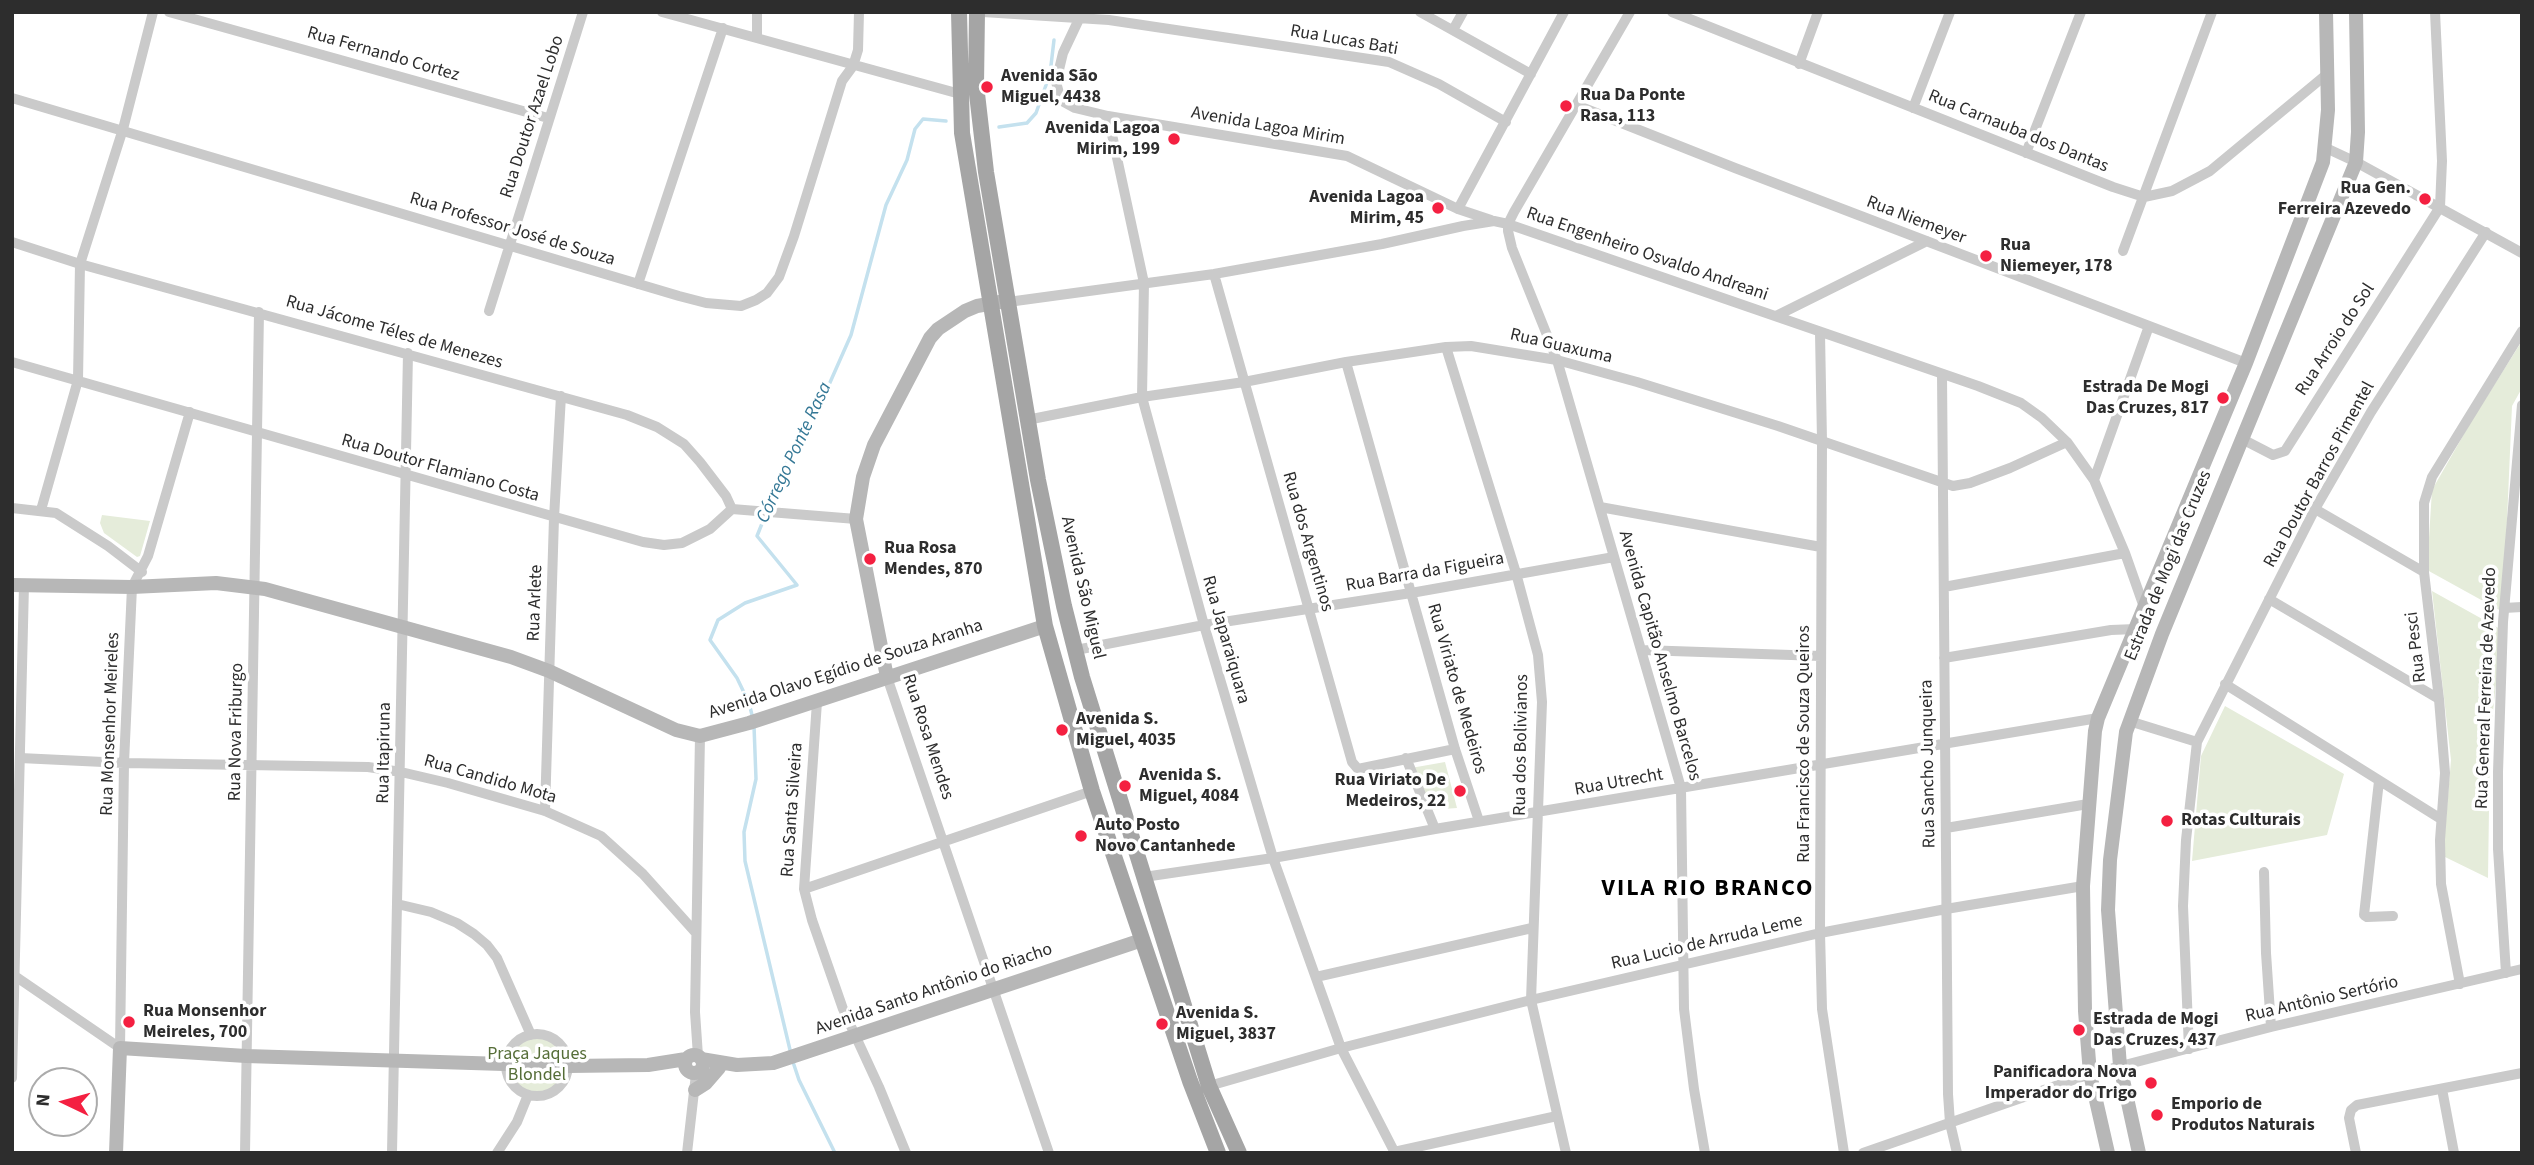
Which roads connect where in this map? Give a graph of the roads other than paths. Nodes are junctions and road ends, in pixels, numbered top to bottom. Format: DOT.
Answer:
graph roads {
  1 [pos="153,12"];
  2 [pos="169,12"];
  3 [pos="583,12"];
  4 [pos="662,12"];
  5 [pos="757,12"];
  6 [pos="859,12"];
  7 [pos="959,12"];
  8 [pos="977,12"];
  9 [pos="983,12"];
  10 [pos="1420,12"];
  11 [pos="1462,12"];
  12 [pos="1564,12"];
  13 [pos="1630,12"];
  14 [pos="1672,12"];
  15 [pos="1818,12"];
  16 [pos="1950,12"];
  17 [pos="2081,12"];
  18 [pos="2212,12"];
  19 [pos="2326,12"];
  20 [pos="2357,12"];
  21 [pos="2435,12"];
  22 [pos="1064,14"];
  23 [pos="1079,14"];
  24 [pos="723,28"];
  25 [pos="1453,30"];
  26 [pos="757,38"];
  27 [pos="1799,64"];
  28 [pos="853,66"];
  29 [pos="1531,74"];
  30 [pos="2328,74"];
  31 [pos="960,94"];
  32 [pos="12,98"];
  33 [pos="1576,105"];
  34 [pos="1913,108"];
  35 [pos="1108,116"];
  36 [pos="548,118"];
  37 [pos="1506,122"];
  38 [pos="123,129"];
  39 [pos="2326,148"];
  40 [pos="2026,153"];
  41 [pos="2356,162"];
  42 [pos="2144,197"];
  43 [pos="2441,207"];
  44 [pos="1458,209"];
  45 [pos="1494,221"];
  46 [pos="1508,225"];
  47 [pos="2486,232"];
  48 [pos="1927,241"];
  49 [pos="12,242"];
  50 [pos="508,246"];
  51 [pos="2123,251"];
  52 [pos="2522,253"];
  53 [pos="80,264"];
  54 [pos="1214,274"];
  55 [pos="1144,283"];
  56 [pos="638,284"];
  57 [pos="1008,302"];
  58 [pos="989,303"];
  59 [pos="489,311"];
  60 [pos="260,312"];
  61 [pos="1776,316"];
  62 [pos="2149,326"];
  63 [pos="2522,331"];
  64 [pos="1820,333"];
  65 [pos="1446,347"];
  66 [pos="408,353"];
  67 [pos="1558,360"];
  68 [pos="12,362"];
  69 [pos="1346,362"];
  70 [pos="2246,363"];
  71 [pos="1942,374"];
  72 [pos="78,380"];
  73 [pos="1244,382"];
  74 [pos="561,396"];
  75 [pos="1142,397"];
  76 [pos="2522,405"];
  77 [pos="190,412"];
  78 [pos="1027,420"];
  79 [pos="257,432"];
  80 [pos="2242,439"];
  81 [pos="1822,442"];
  82 [pos="2067,442"];
  83 [pos="406,475"];
  84 [pos="2094,480"];
  85 [pos="1943,484"];
  86 [pos="1600,506"];
  87 [pos="12,508"];
  88 [pos="732,509"];
  89 [pos="2315,509"];
  90 [pos="41,510"];
  91 [pos="554,518"];
  92 [pos="856,519"];
  93 [pos="1821,547"];
  94 [pos="2125,554"];
  95 [pos="1614,556"];
  96 [pos="142,572"];
  97 [pos="2424,572"];
  98 [pos="1516,573"];
  99 [pos="18,585"];
  100 [pos="132,587"];
  101 [pos="256,587"];
  102 [pos="1944,587"];
  103 [pos="1411,593"];
  104 [pos="2269,599"];
  105 [pos="2522,607"];
  106 [pos="2504,608"];
  107 [pos="1310,609"];
  108 [pos="2145,609"];
  109 [pos="1204,625"];
  110 [pos="402,626"];
  111 [pos="1045,626"];
  112 [pos="2136,629"];
  113 [pos="1076,650"];
  114 [pos="1642,650"];
  115 [pos="1821,656"];
  116 [pos="1944,659"];
  117 [pos="549,671"];
  118 [pos="887,677"];
  119 [pos="1082,677"];
  120 [pos="2225,684"];
  121 [pos="2440,699"];
  122 [pos="817,702"];
  123 [pos="2098,718"];
  124 [pos="2129,720"];
  125 [pos="700,736"];
  126 [pos="2197,743"];
  127 [pos="1946,744"];
  128 [pos="1455,749"];
  129 [pos="20,758"];
  130 [pos="1406,758"];
  131 [pos="124,763"];
  132 [pos="251,764"];
  133 [pos="1821,765"];
  134 [pos="401,772"];
  135 [pos="2379,781"];
  136 [pos="1681,788"];
  137 [pos="1092,791"];
  138 [pos="2088,804"];
  139 [pos="545,811"];
  140 [pos="1537,813"];
  141 [pos="2441,820"];
  142 [pos="1479,821"];
  143 [pos="1946,828"];
  144 [pos="1435,829"];
  145 [pos="942,842"];
  146 [pos="1273,858"];
  147 [pos="2264,872"];
  148 [pos="1144,877"];
  149 [pos="2083,886"];
  150 [pos="804,889"];
  151 [pos="397,904"];
  152 [pos="1947,909"];
  153 [pos="2393,916"];
  154 [pos="1532,928"];
  155 [pos="696,933"];
  156 [pos="1821,933"];
  157 [pos="1142,940"];
  158 [pos="1682,965"];
  159 [pos="2522,970"];
  160 [pos="2506,973"];
  161 [pos="14,975"];
  162 [pos="1316,977"];
  163 [pos="2460,984"];
  164 [pos="993,990"];
  165 [pos="1531,999"];
  166 [pos="2271,1027"];
  167 [pos="531,1035"];
  168 [pos="857,1037"];
  169 [pos="120,1048"];
  170 [pos="1341,1048"];
  171 [pos="2189,1049"];
  172 [pos="246,1056"];
  173 [pos="394,1061"];
  174 [pos="691,1062"];
  175 [pos="506,1064"];
  176 [pos="737,1065"];
  177 [pos="568,1066"];
  178 [pos="2120,1066"];
  179 [pos="719,1068"];
  180 [pos="2522,1073"];
  181 [pos="2090,1074"];
  182 [pos="12,1077"];
  183 [pos="1209,1086"];
  184 [pos="2442,1089"];
  185 [pos="695,1090"];
  186 [pos="528,1095"];
  187 [pos="1558,1116"];
  188 [pos="1950,1123"];
  189 [pos="1394,1152"];
  190 [pos="116,1153"];
  191 [pos="245,1153"];
  192 [pos="392,1153"];
  193 [pos="497,1153"];
  194 [pos="687,1153"];
  195 [pos="906,1153"];
  196 [pos="1049,1153"];
  197 [pos="1218,1153"];
  198 [pos="1238,1153"];
  199 [pos="1566,1153"];
  200 [pos="1705,1153"];
  201 [pos="1844,1153"];
  202 [pos="1863,1153"];
  203 [pos="1957,1153"];
  204 [pos="2108,1153"];
  205 [pos="2139,1153"];
  206 [pos="2356,1153"];
  207 [pos="2454,1153"];
  1 -- 38 [label="street"];
  2 -- 36 [label="street, Rua Fernando Cortez"];
  3 -- 36 [label="street, Rua Doutor Azael Lobo"];
  4 -- 24 [label="street"];
  5 -- 26 [label="street"];
  6 -- 28 [label="street, Rua Professor José de Souza"];
  7 -- 31 [label="main road"];
  8 -- 57 [label="main road, Avenida São Miguel"];
  9 -- 22 [label="street, Rua Lucas Bati"];
  10 -- 25 [label="street"];
  11 -- 25 [label="street"];
  12 -- 29 [label="street"];
  13 -- 33 [label="street"];
  14 -- 27 [label="street, Rua Carnauba dos Dantas"];
  15 -- 27 [label="street"];
  16 -- 34 [label="street"];
  17 -- 40 [label="street"];
  18 -- 42 [label="street"];
  19 -- 30 [label="main road, Estrada de Mogi das Cruzes"];
  20 -- 41 [label="main road, Estrada de Mogi das Cruzes"];
  21 -- 43 [label="street"];
  22 -- 23 [label="street, Rua Lucas Bati"];
  23 -- 35 [label="street, Avenida Lagoa Mirim"];
  23 -- 37 [label="street, Rua Lucas Bati"];
  24 -- 26 [label="street"];
  24 -- 56 [label="street"];
  25 -- 29 [label="street"];
  26 -- 28 [label="street"];
  27 -- 34 [label="street, Rua Carnauba dos Dantas"];
  28 -- 31 [label="street"];
  28 -- 56 [label="street, Rua Professor José de Souza"];
  29 -- 37 [label="street"];
  30 -- 39 [label="main road, Estrada de Mogi das Cruzes"];
  30 -- 42 [label="street"];
  31 -- 58 [label="main road"];
  32 -- 38 [label="street, Rua Professor José de Souza"];
  33 -- 46 [label="street"];
  33 -- 48 [label="street, Rua Niemeyer"];
  34 -- 40 [label="street, Rua Carnauba dos Dantas"];
  35 -- 44 [label="street, Avenida Lagoa Mirim"];
  35 -- 55 [label="street, Rua Japaraiquara"];
  36 -- 50 [label="street, Rua Doutor Azael Lobo"];
  37 -- 44 [label="street"];
  38 -- 50 [label="street, Rua Professor José de Souza"];
  38 -- 53 [label="street"];
  39 -- 41 [label="street"];
  39 -- 70 [label="main road, Estrada de Mogi das Cruzes"];
  40 -- 42 [label="street, Rua Carnauba dos Dantas"];
  41 -- 43 [label="street"];
  41 -- 80 [label="main road, Estrada de Mogi das Cruzes"];
  42 -- 51 [label="street"];
  43 -- 47 [label="street"];
  43 -- 80 [label="street, Rua Arroio do Sol"];
  44 -- 45 [label="street, Avenida Lagoa Mirim"];
  45 -- 46 [label="street, Rua Engenheiro Osvaldo Andreani"];
  45 -- 54 [label="street, Rua Engenheiro Osvaldo Andreani"];
  46 -- 61 [label="street, Rua Engenheiro Osvaldo Andreani"];
  46 -- 67 [label="street, Avenida Capitão Anselmo Barcelos"];
  47 -- 52 [label="street"];
  47 -- 89 [label="street, Rua Doutor Barros Pimentel"];
  48 -- 61 [label="street"];
  48 -- 62 [label="street, Rua Niemeyer"];
  49 -- 53 [label="street, Rua Jácome Téles de Menezes"];
  50 -- 56 [label="street, Rua Professor José de Souza"];
  50 -- 59 [label="street, Rua Doutor Azael Lobo"];
  53 -- 60 [label="street, Rua Jácome Téles de Menezes"];
  53 -- 72 [label="street"];
  54 -- 55 [label="street, Rua Engenheiro Osvaldo Andreani"];
  54 -- 73 [label="street, Rua dos Argentinos"];
  55 -- 57 [label="street, Rua Engenheiro Osvaldo Andreani"];
  55 -- 75 [label="street, Rua Japaraiquara"];
  57 -- 58 [label="main road, Rua Rosa Mendes"];
  57 -- 78 [label="main road, Avenida São Miguel"];
  58 -- 92 [label="main road, Rua Rosa Mendes"];
  58 -- 111 [label="main road"];
  60 -- 66 [label="street, Rua Jácome Téles de Menezes"];
  60 -- 79 [label="street, Rua Nova Friburgo"];
  61 -- 64 [label="street, Rua Engenheiro Osvaldo Andreani"];
  62 -- 70 [label="street, Rua Niemeyer"];
  62 -- 84 [label="street"];
  63 -- 97 [label="street, Rua Pesci"];
  64 -- 71 [label="street, Rua Engenheiro Osvaldo Andreani"];
  64 -- 81 [label="street, Rua Francisco de Souza Queiros"];
  65 -- 67 [label="street, Rua Guaxuma"];
  65 -- 69 [label="street, Rua Guaxuma"];
  65 -- 98 [label="street, Rua dos Bolivianos"];
  66 -- 74 [label="street, Rua Jácome Téles de Menezes"];
  66 -- 83 [label="street, Rua Itapiruna"];
  67 -- 81 [label="street, Rua Guaxuma"];
  67 -- 86 [label="street, Avenida Capitão Anselmo Barcelos"];
  68 -- 72 [label="street, Rua Doutor Flamiano Costa"];
  69 -- 73 [label="street, Rua Guaxuma"];
  69 -- 103 [label="street, Rua Viriato de Medeiros"];
  70 -- 108 [label="main road, Estrada de Mogi das Cruzes"];
  71 -- 82 [label="street, Rua Engenheiro Osvaldo Andreani"];
  71 -- 85 [label="street, Rua Sancho Junqueira"];
  72 -- 77 [label="street, Rua Doutor Flamiano Costa"];
  72 -- 90 [label="street"];
  73 -- 75 [label="street, Rua Guaxuma"];
  73 -- 107 [label="street, Rua dos Argentinos"];
  74 -- 88 [label="street, Rua Jácome Téles de Menezes"];
  74 -- 91 [label="street, Rua Arlete"];
  75 -- 78 [label="street, Rua Guaxuma"];
  75 -- 109 [label="street, Rua Japaraiquara"];
  76 -- 106 [label="street, Rua General Ferreira de Azevedo"];
  77 -- 79 [label="street, Rua Doutor Flamiano Costa"];
  77 -- 96 [label="street"];
  78 -- 113 [label="main road, Avenida São Miguel"];
  79 -- 83 [label="street, Rua Doutor Flamiano Costa"];
  79 -- 101 [label="street, Rua Nova Friburgo"];
  80 -- 124 [label="main road, Estrada de Mogi das Cruzes"];
  81 -- 85 [label="street, Rua Guaxuma"];
  81 -- 93 [label="street, Rua Francisco de Souza Queiros"];
  82 -- 84 [label="street, Rua Engenheiro Osvaldo Andreani"];
  82 -- 85 [label="street, Rua Guaxuma"];
  83 -- 91 [label="street, Rua Doutor Flamiano Costa"];
  83 -- 110 [label="street, Rua Itapiruna"];
  84 -- 94 [label="street, Rua Engenheiro Osvaldo Andreani"];
  85 -- 102 [label="street, Rua Sancho Junqueira"];
  86 -- 93 [label="street"];
  86 -- 95 [label="street, Avenida Capitão Anselmo Barcelos"];
  87 -- 90 [label="street"];
  88 -- 91 [label="street, Rua Doutor Flamiano Costa"];
  88 -- 92 [label="street"];
  89 -- 97 [label="street"];
  89 -- 104 [label="street, Rua Doutor Barros Pimentel"];
  90 -- 96 [label="street"];
  91 -- 117 [label="street, Rua Arlete"];
  92 -- 118 [label="main road, Rua Rosa Mendes"];
  93 -- 115 [label="street, Rua Francisco de Souza Queiros"];
  94 -- 102 [label="street"];
  94 -- 108 [label="street, Rua Engenheiro Osvaldo Andreani"];
  95 -- 98 [label="street, Rua Barra da Figueira"];
  95 -- 114 [label="street, Avenida Capitão Anselmo Barcelos"];
  96 -- 100 [label="street"];
  97 -- 121 [label="street, Rua Pesci"];
  98 -- 103 [label="street, Rua Barra da Figueira"];
  98 -- 140 [label="street, Rua dos Bolivianos"];
  99 -- 100 [label="main road, Avenida Olavo Egídio de Souza Aranha"];
  99 -- 129 [label="street"];
  100 -- 101 [label="main road, Avenida Olavo Egídio de Souza Aranha"];
  100 -- 131 [label="street, Rua Monsenhor Meireles"];
  101 -- 110 [label="main road, Avenida Olavo Egídio de Souza Aranha"];
  101 -- 132 [label="street, Rua Nova Friburgo"];
  102 -- 116 [label="street, Rua Sancho Junqueira"];
  103 -- 107 [label="street, Rua Barra da Figueira"];
  103 -- 128 [label="street, Rua Viriato de Medeiros"];
  104 -- 120 [label="street, Rua Doutor Barros Pimentel"];
  104 -- 121 [label="street"];
  105 -- 106 [label="street"];
  106 -- 160 [label="street, Rua General Ferreira de Azevedo"];
  107 -- 109 [label="street, Rua Barra da Figueira"];
  107 -- 130 [label="street, Rua dos Argentinos"];
  108 -- 112 [label="main road, Estrada de Mogi das Cruzes"];
  109 -- 113 [label="street, Rua Barra da Figueira"];
  109 -- 146 [label="street, Rua Japaraiquara"];
  110 -- 117 [label="main road, Avenida Olavo Egídio de Souza Aranha"];
  110 -- 134 [label="street, Rua Itapiruna"];
  111 -- 118 [label="main road, Avenida Olavo Egídio de Souza Aranha"];
  111 -- 119 [label="main road"];
  111 -- 137 [label="main road"];
  112 -- 116 [label="street"];
  112 -- 123 [label="main road, Estrada de Mogi das Cruzes"];
  113 -- 119 [label="main road, Avenida São Miguel"];
  114 -- 115 [label="street"];
  114 -- 136 [label="street, Avenida Capitão Anselmo Barcelos"];
  115 -- 133 [label="street, Rua Francisco de Souza Queiros"];
  116 -- 127 [label="street, Rua Sancho Junqueira"];
  117 -- 125 [label="main road, Avenida Olavo Egídio de Souza Aranha"];
  117 -- 139 [label="street, Rua Arlete"];
  118 -- 122 [label="main road, Avenida Olavo Egídio de Souza Aranha"];
  118 -- 145 [label="street, Rua Rosa Mendes"];
  119 -- 148 [label="main road, Avenida São Miguel"];
  120 -- 126 [label="street, Rua Doutor Barros Pimentel"];
  120 -- 135 [label="street"];
  121 -- 141 [label="street, Rua Pesci"];
  122 -- 125 [label="main road, Avenida Olavo Egídio de Souza Aranha"];
  122 -- 150 [label="street, Rua Santa Silveira"];
  123 -- 127 [label="street, Rua Utrecht"];
  123 -- 138 [label="main road, Estrada de Mogi das Cruzes"];
  124 -- 126 [label="street"];
  124 -- 178 [label="main road, Estrada de Mogi das Cruzes"];
  125 -- 155 [label="street"];
  126 -- 171 [label="street, Rua Doutor Barros Pimentel"];
  127 -- 133 [label="street, Rua Utrecht"];
  127 -- 143 [label="street, Rua Sancho Junqueira"];
  128 -- 130 [label="street"];
  128 -- 142 [label="street, Rua Viriato de Medeiros"];
  129 -- 131 [label="street, Rua Candido Mota"];
  129 -- 161 [label="street"];
  130 -- 144 [label="street"];
  131 -- 132 [label="street, Rua Candido Mota"];
  131 -- 169 [label="street, Rua Monsenhor Meireles"];
  132 -- 134 [label="street, Rua Candido Mota"];
  132 -- 172 [label="street, Rua Nova Friburgo"];
  133 -- 136 [label="street, Rua Utrecht"];
  133 -- 156 [label="street, Rua Francisco de Souza Queiros"];
  134 -- 139 [label="street, Rua Candido Mota"];
  134 -- 151 [label="street, Rua Itapiruna"];
  135 -- 141 [label="street"];
  135 -- 153 [label="street"];
  136 -- 140 [label="street, Rua Utrecht"];
  136 -- 158 [label="street, Avenida Capitão Anselmo Barcelos"];
  137 -- 145 [label="street"];
  137 -- 157 [label="main road"];
  138 -- 143 [label="street"];
  138 -- 149 [label="main road, Estrada de Mogi das Cruzes"];
  139 -- 155 [label="street, Rua Candido Mota"];
  140 -- 142 [label="street, Rua Utrecht"];
  140 -- 154 [label="street, Rua dos Bolivianos"];
  141 -- 163 [label="street, Rua Pesci"];
  142 -- 144 [label="street, Rua Utrecht"];
  143 -- 152 [label="street, Rua Sancho Junqueira"];
  144 -- 146 [label="street, Rua Utrecht"];
  145 -- 150 [label="street"];
  145 -- 164 [label="street, Rua Rosa Mendes"];
  146 -- 148 [label="street, Rua Utrecht"];
  146 -- 162 [label="street, Rua Japaraiquara"];
  147 -- 166 [label="street"];
  148 -- 183 [label="main road, Avenida São Miguel"];
  149 -- 152 [label="street, Rua Lucio de Arruda Leme"];
  149 -- 181 [label="main road, Estrada de Mogi das Cruzes"];
  150 -- 168 [label="street, Rua Santa Silveira"];
  151 -- 167 [label="street"];
  151 -- 173 [label="street, Rua Itapiruna"];
  152 -- 156 [label="street, Rua Lucio de Arruda Leme"];
  152 -- 188 [label="street, Rua Sancho Junqueira"];
  154 -- 162 [label="street"];
  154 -- 165 [label="street, Rua dos Bolivianos"];
  155 -- 174 [label="street"];
  156 -- 158 [label="street, Rua Lucio de Arruda Leme"];
  156 -- 201 [label="street, Rua Francisco de Souza Queiros"];
  157 -- 164 [label="main road, Avenida Santo Antônio do Riacho"];
  157 -- 197 [label="main road"];
  158 -- 165 [label="street, Rua Lucio de Arruda Leme"];
  158 -- 200 [label="street, Avenida Capitão Anselmo Barcelos"];
  159 -- 160 [label="street, Rua Antônio Sertório"];
  160 -- 163 [label="street, Rua Antônio Sertório"];
  161 -- 169 [label="street"];
  161 -- 182 [label="street"];
  162 -- 170 [label="street, Rua Japaraiquara"];
  163 -- 166 [label="street, Rua Antônio Sertório"];
  164 -- 168 [label="main road, Avenida Santo Antônio do Riacho"];
  164 -- 196 [label="street, Rua Rosa Mendes"];
  165 -- 170 [label="street, Rua Lucio de Arruda Leme"];
  165 -- 187 [label="street, Rua dos Bolivianos"];
  166 -- 171 [label="street, Rua Antônio Sertório"];
  167 -- 175 [label="street"];
  167 -- 177 [label="street"];
  168 -- 176 [label="main road, Avenida Santo Antônio do Riacho"];
  168 -- 195 [label="street, Rua Santa Silveira"];
  169 -- 172 [label="main road, Avenida Santo Antônio do Riacho"];
  169 -- 190 [label="main road"];
  170 -- 183 [label="street, Rua Lucio de Arruda Leme"];
  170 -- 189 [label="street, Rua Japaraiquara"];
  171 -- 178 [label="street, Rua Antônio Sertório"];
  172 -- 173 [label="main road, Avenida Santo Antônio do Riacho"];
  172 -- 191 [label="street, Rua Nova Friburgo"];
  173 -- 175 [label="main road, Avenida Santo Antônio do Riacho"];
  173 -- 192 [label="street, Rua Itapiruna"];
  174 -- 176 [label="main road, Avenida Santo Antônio do Riacho"];
  174 -- 177 [label="main road, Avenida Santo Antônio do Riacho"];
  174 -- 179 [label="main road, Avenida Santo Antônio do Riacho"];
  174 -- 185 [label="street"];
  175 -- 177 [label="main road, Avenida Santo Antônio do Riacho"];
  175 -- 186 [label="street"];
  176 -- 179 [label="main road, Avenida Santo Antônio do Riacho"];
  177 -- 186 [label="street"];
  178 -- 181 [label="street, Rua Antônio Sertório"];
  178 -- 205 [label="main road, Estrada de Mogi das Cruzes"];
  179 -- 185 [label="main road"];
  180 -- 184 [label="street"];
  181 -- 188 [label="street, Rua Antônio Sertório"];
  181 -- 204 [label="main road, Estrada de Mogi das Cruzes"];
  183 -- 198 [label="main road, Avenida São Miguel"];
  184 -- 206 [label="street"];
  184 -- 207 [label="street"];
  185 -- 194 [label="street"];
  186 -- 193 [label="street"];
  187 -- 189 [label="street"];
  187 -- 199 [label="street, Rua dos Bolivianos"];
  188 -- 202 [label="street, Rua Antônio Sertório"];
  188 -- 203 [label="street, Rua Sancho Junqueira"];
}
